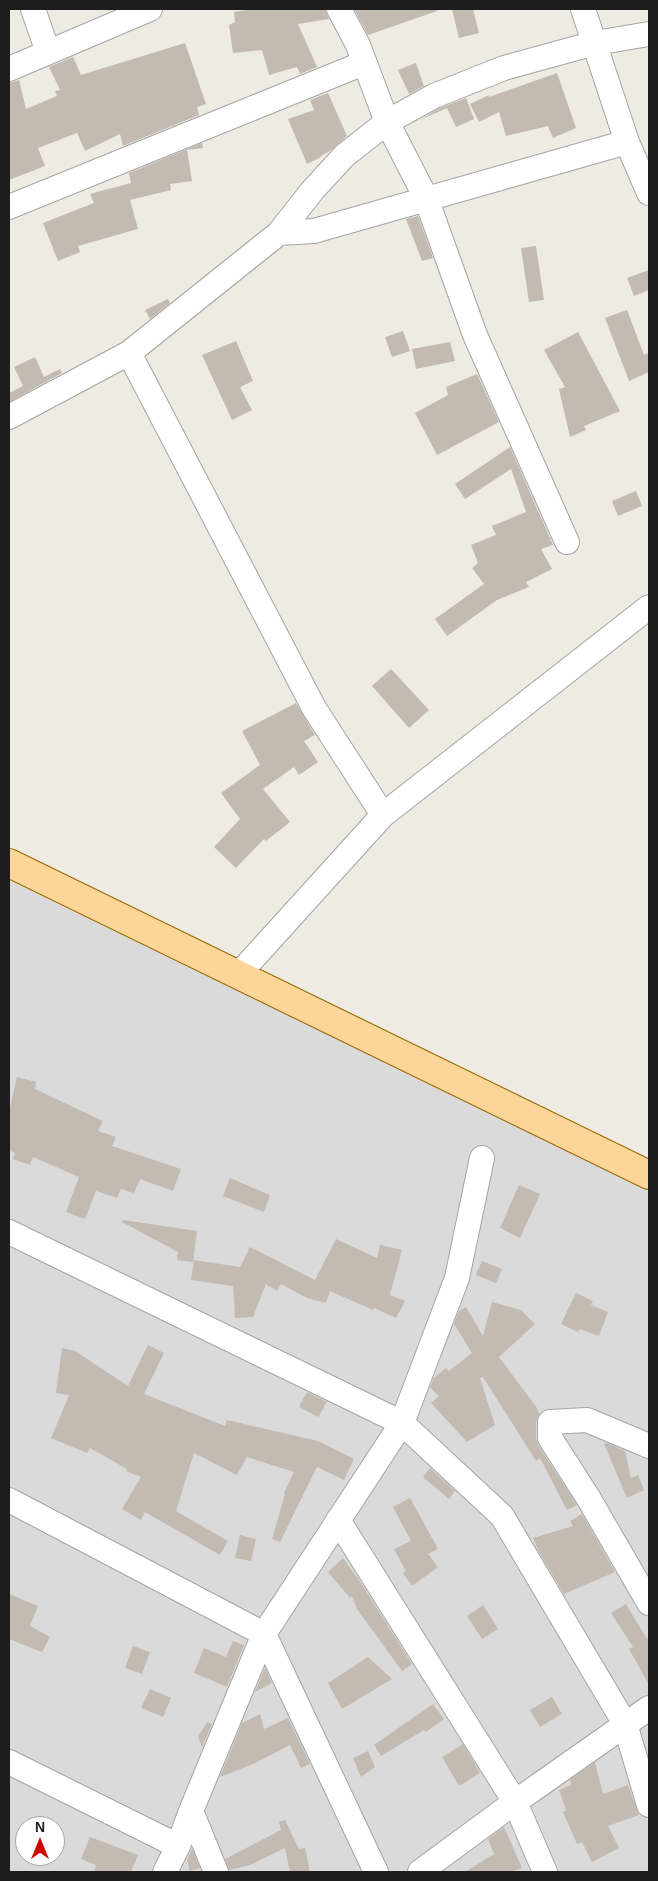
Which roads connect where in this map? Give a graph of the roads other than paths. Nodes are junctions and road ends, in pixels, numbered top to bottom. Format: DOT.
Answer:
graph roads {
  1 [pos="33,9"];
  2 [pos="150,9"];
  3 [pos="338,9"];
  4 [pos="583,9"];
  5 [pos="649,34"];
  6 [pos="595,43"];
  7 [pos="48,52"];
  8 [pos="364,63"];
  9 [pos="9,69"];
  10 [pos="387,122"];
  11 [pos="627,142"];
  12 [pos="649,193"];
  13 [pos="426,198"];
  14 [pos="9,208"];
  15 [pos="279,233"];
  16 [pos="129,353"];
  17 [pos="9,416"];
  18 [pos="567,542"];
  19 [pos="649,607"];
  20 [pos="384,815"];
  21 [pos="9,863"];
  22 [pos="238,974"];
  23 [pos="482,1158"];
  24 [pos="649,1175"];
  25 [pos="9,1232"];
  26 [pos="402,1423"];
  27 [pos="649,1446"];
  28 [pos="9,1500"];
  29 [pos="338,1520"];
  30 [pos="649,1603"];
  31 [pos="264,1634"];
  32 [pos="649,1708"];
  33 [pos="625,1724"];
  34 [pos="9,1762"];
  35 [pos="515,1802"];
  36 [pos="649,1805"];
  37 [pos="191,1811"];
  38 [pos="178,1846"];
  39 [pos="165,1872"];
  40 [pos="216,1872"];
  41 [pos="376,1872"];
  42 [pos="420,1872"];
  43 [pos="545,1872"];
  1 -- 7 [label="street"];
  2 -- 7 [label="street"];
  3 -- 8 [label="street"];
  4 -- 6 [label="street"];
  5 -- 6 [label="street"];
  6 -- 10 [label="street"];
  6 -- 11 [label="street"];
  7 -- 9 [label="street"];
  8 -- 10 [label="street"];
  8 -- 14 [label="street"];
  10 -- 13 [label="street"];
  10 -- 15 [label="street"];
  11 -- 12 [label="street"];
  11 -- 13 [label="street"];
  13 -- 15 [label="street"];
  13 -- 18 [label="street"];
  15 -- 16 [label="street"];
  16 -- 17 [label="street"];
  16 -- 20 [label="street"];
  19 -- 20 [label="street"];
  20 -- 22 [label="street"];
  21 -- 22 [label="main road"];
  22 -- 24 [label="main road"];
  23 -- 26 [label="street"];
  25 -- 26 [label="street"];
  26 -- 29 [label="street"];
  26 -- 33 [label="street"];
  27 -- 30 [label="street"];
  28 -- 31 [label="street"];
  29 -- 31 [label="street"];
  29 -- 35 [label="street"];
  31 -- 37 [label="street"];
  31 -- 41 [label="street"];
  32 -- 33 [label="street"];
  33 -- 35 [label="street"];
  33 -- 36 [label="street"];
  34 -- 38 [label="street"];
  35 -- 42 [label="street"];
  35 -- 43 [label="street"];
  37 -- 38 [label="street"];
  37 -- 40 [label="street"];
  38 -- 39 [label="street"];
}
